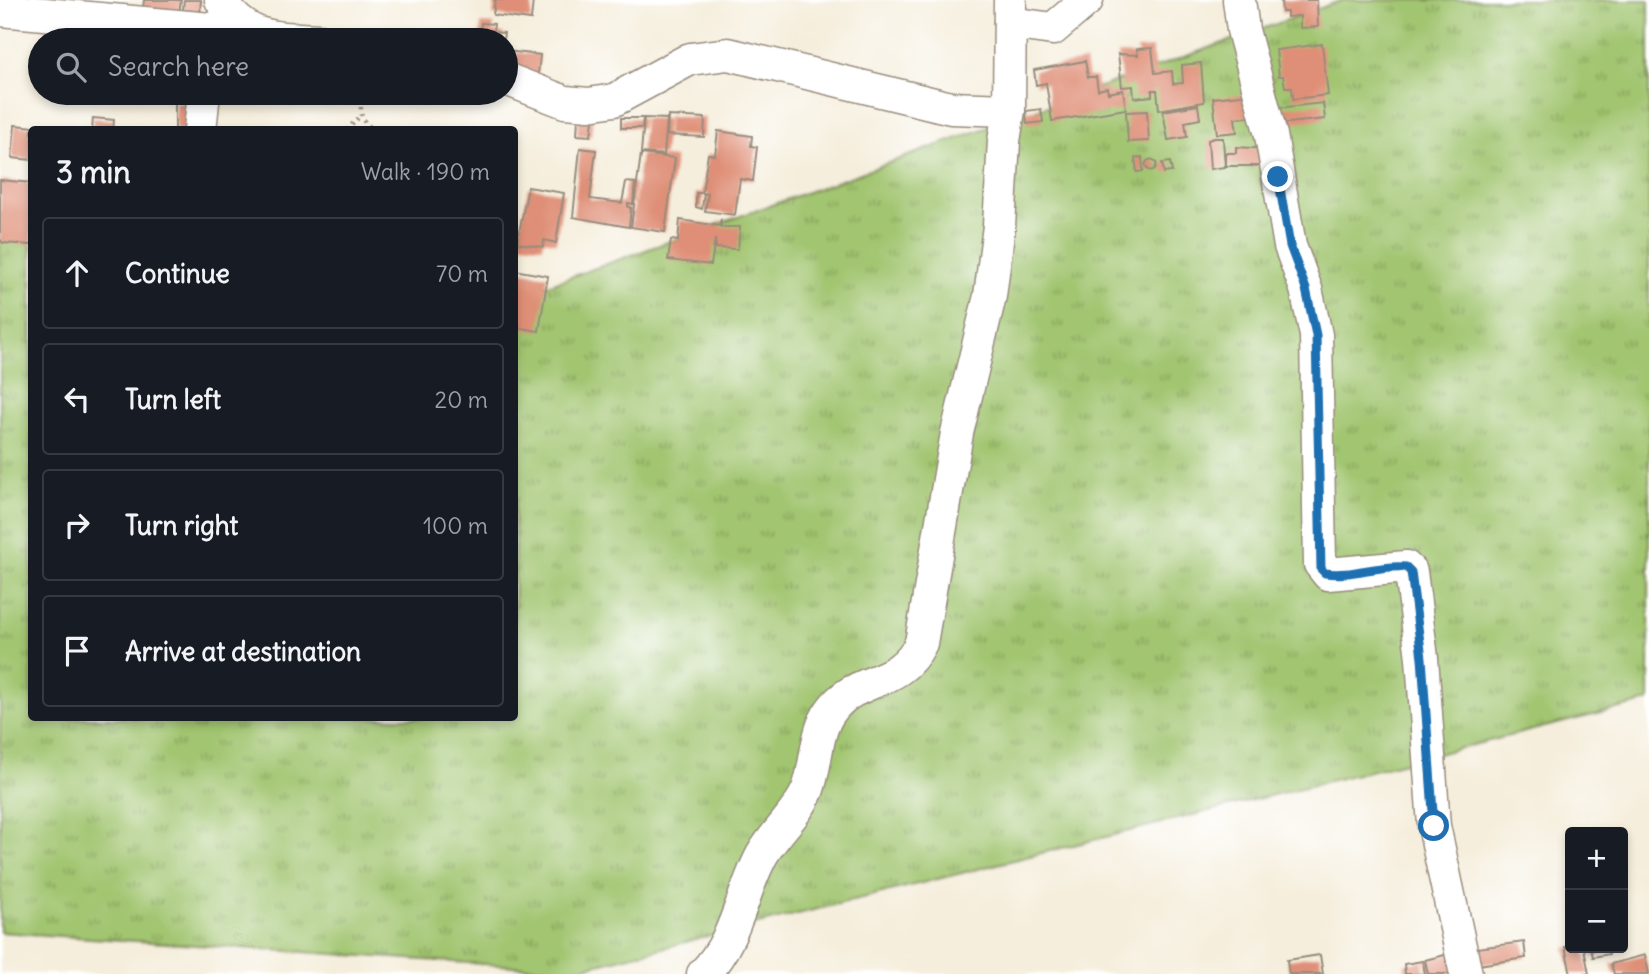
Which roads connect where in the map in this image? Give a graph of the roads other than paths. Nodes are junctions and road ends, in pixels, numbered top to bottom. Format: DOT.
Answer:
graph roads {
  1 [pos="1087,0"];
  2 [pos="1237,1"];
  3 [pos="0,10"];
  4 [pos="1010,11"];
  5 [pos="214,17"];
  6 [pos="244,28"];
  7 [pos="518,84"];
  8 [pos="203,105"];
  9 [pos="1009,110"];
  10 [pos="200,126"];
  11 [pos="703,974"];
  12 [pos="1466,974"];
  1 -- 4 [label="street"];
  2 -- 12 [label="street"];
  3 -- 5 [label="street"];
  4 -- 9 [label="street"];
  5 -- 6 [label="street"];
  7 -- 9 [label="street"];
  8 -- 10 [label="street"];
  9 -- 11 [label="street"];
}
